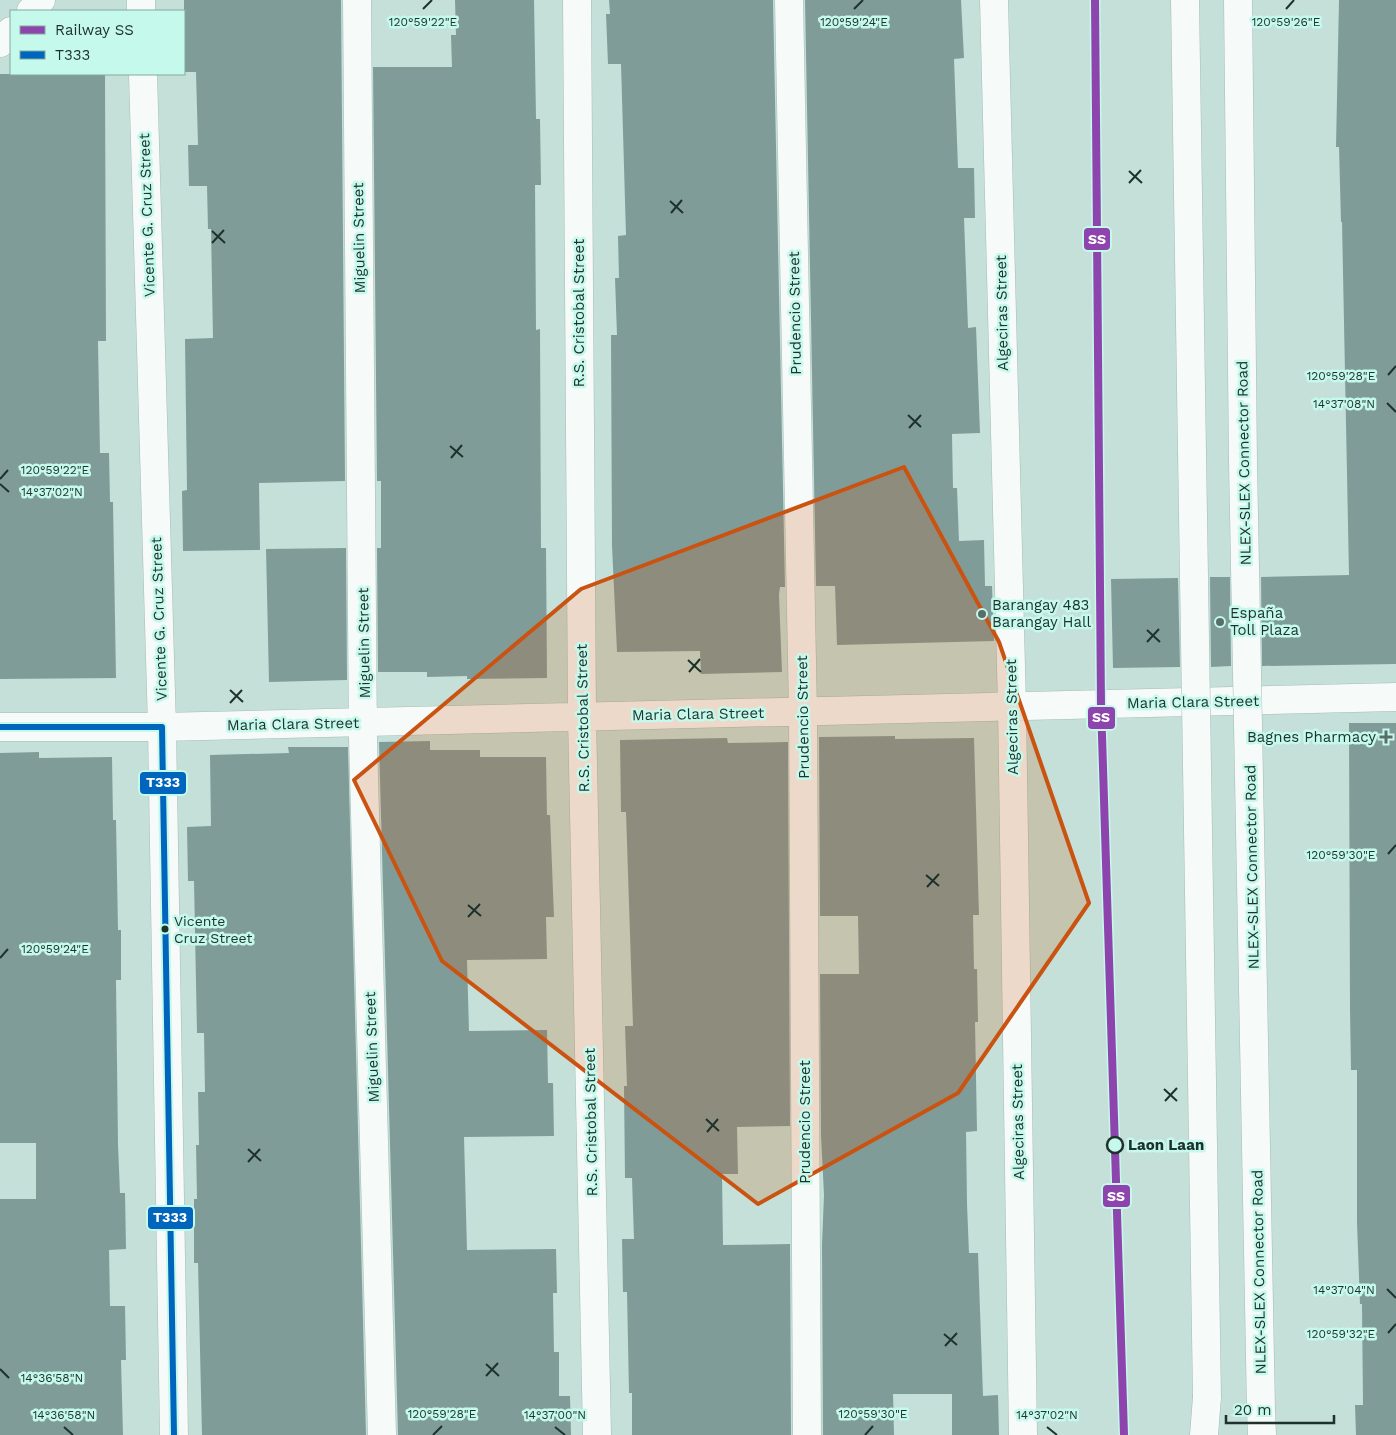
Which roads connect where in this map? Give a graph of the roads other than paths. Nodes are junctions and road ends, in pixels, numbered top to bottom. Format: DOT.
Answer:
graph roads {
  1 [pos="41,0"];
  2 [pos="357,0"];
  3 [pos="577,0"];
  4 [pos="789,0"];
  5 [pos="994,0"];
  6 [pos="1185,0"];
  7 [pos="1238,0"];
  8 [pos="31,10"];
  9 [pos="10,32"];
  10 [pos="0,43"];
  11 [pos="143,75"];
  12 [pos="1396,697"];
  13 [pos="1012,706"];
  14 [pos="803,712"];
  15 [pos="582,717"];
  16 [pos="364,722"];
  17 [pos="162,727"];
  18 [pos="0,728"];
  19 [pos="1207,1397"];
  20 [pos="174,1435"];
  21 [pos="382,1435"];
  22 [pos="597,1435"];
  23 [pos="807,1435"];
  24 [pos="1023,1435"];
  25 [pos="1204,1435"];
  26 [pos="1208,1435"];
  27 [pos="1262,1435"];
  1 -- 8 [label="main road"];
  2 -- 16 [label="main road, Miguelin Street"];
  3 -- 15 [label="main road, R.S. Cristobal Street"];
  4 -- 14 [label="main road, Prudencio Street"];
  5 -- 13 [label="main road, Algeciras Street"];
  6 -- 19 [label="main road, bridge"];
  7 -- 27 [label="main road, NLEX-SLEX Connector Road, bridge"];
  9 -- 10 [label="main road"];
  11 -- 17 [label="main road, Vicente G. Cruz Street"];
  12 -- 13 [label="main road, Maria Clara Street"];
  13 -- 14 [label="main road, Maria Clara Street"];
  13 -- 24 [label="main road, Algeciras Street"];
  14 -- 15 [label="main road, Maria Clara Street"];
  14 -- 23 [label="main road, Prudencio Street"];
  15 -- 16 [label="main road, Maria Clara Street"];
  15 -- 22 [label="main road, R.S. Cristobal Street"];
  16 -- 17 [label="main road, Maria Clara Street"];
  16 -- 21 [label="main road, Miguelin Street"];
  17 -- 18 [label="main road, Maria Clara Street"];
  17 -- 20 [label="main road, Vicente G. Cruz Street"];
  19 -- 25 [label="main road"];
  19 -- 26 [label="main road"];
}
